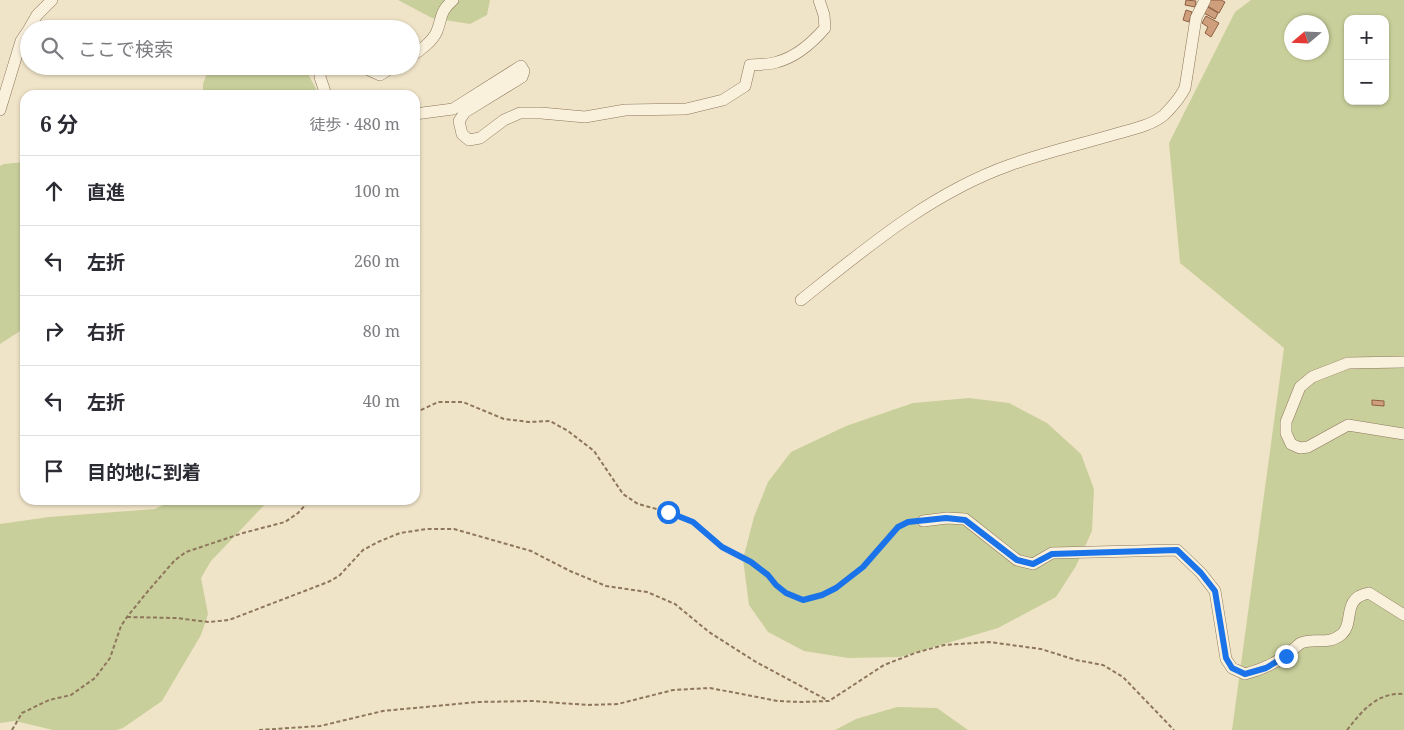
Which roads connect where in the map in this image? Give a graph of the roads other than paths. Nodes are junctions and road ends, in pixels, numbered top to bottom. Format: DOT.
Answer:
graph roads {
  1 [pos="52,0"];
  2 [pos="453,0"];
  3 [pos="819,0"];
  4 [pos="1205,0"];
  5 [pos="34,20"];
  6 [pos="20,44"];
  7 [pos="420,51"];
  8 [pos="320,75"];
  9 [pos="324,90"];
  10 [pos="0,110"];
  11 [pos="420,113"];
  12 [pos="801,300"];
  13 [pos="1404,362"];
  14 [pos="1404,434"];
  15 [pos="923,521"];
  16 [pos="1404,615"];
  1 -- 5 [label="street"];
  2 -- 7 [label="street"];
  3 -- 11 [label="street"];
  4 -- 12 [label="street"];
  6 -- 10 [label="street"];
  8 -- 9 [label="street"];
  13 -- 14 [label="street"];
  15 -- 16 [label="street"];
}
